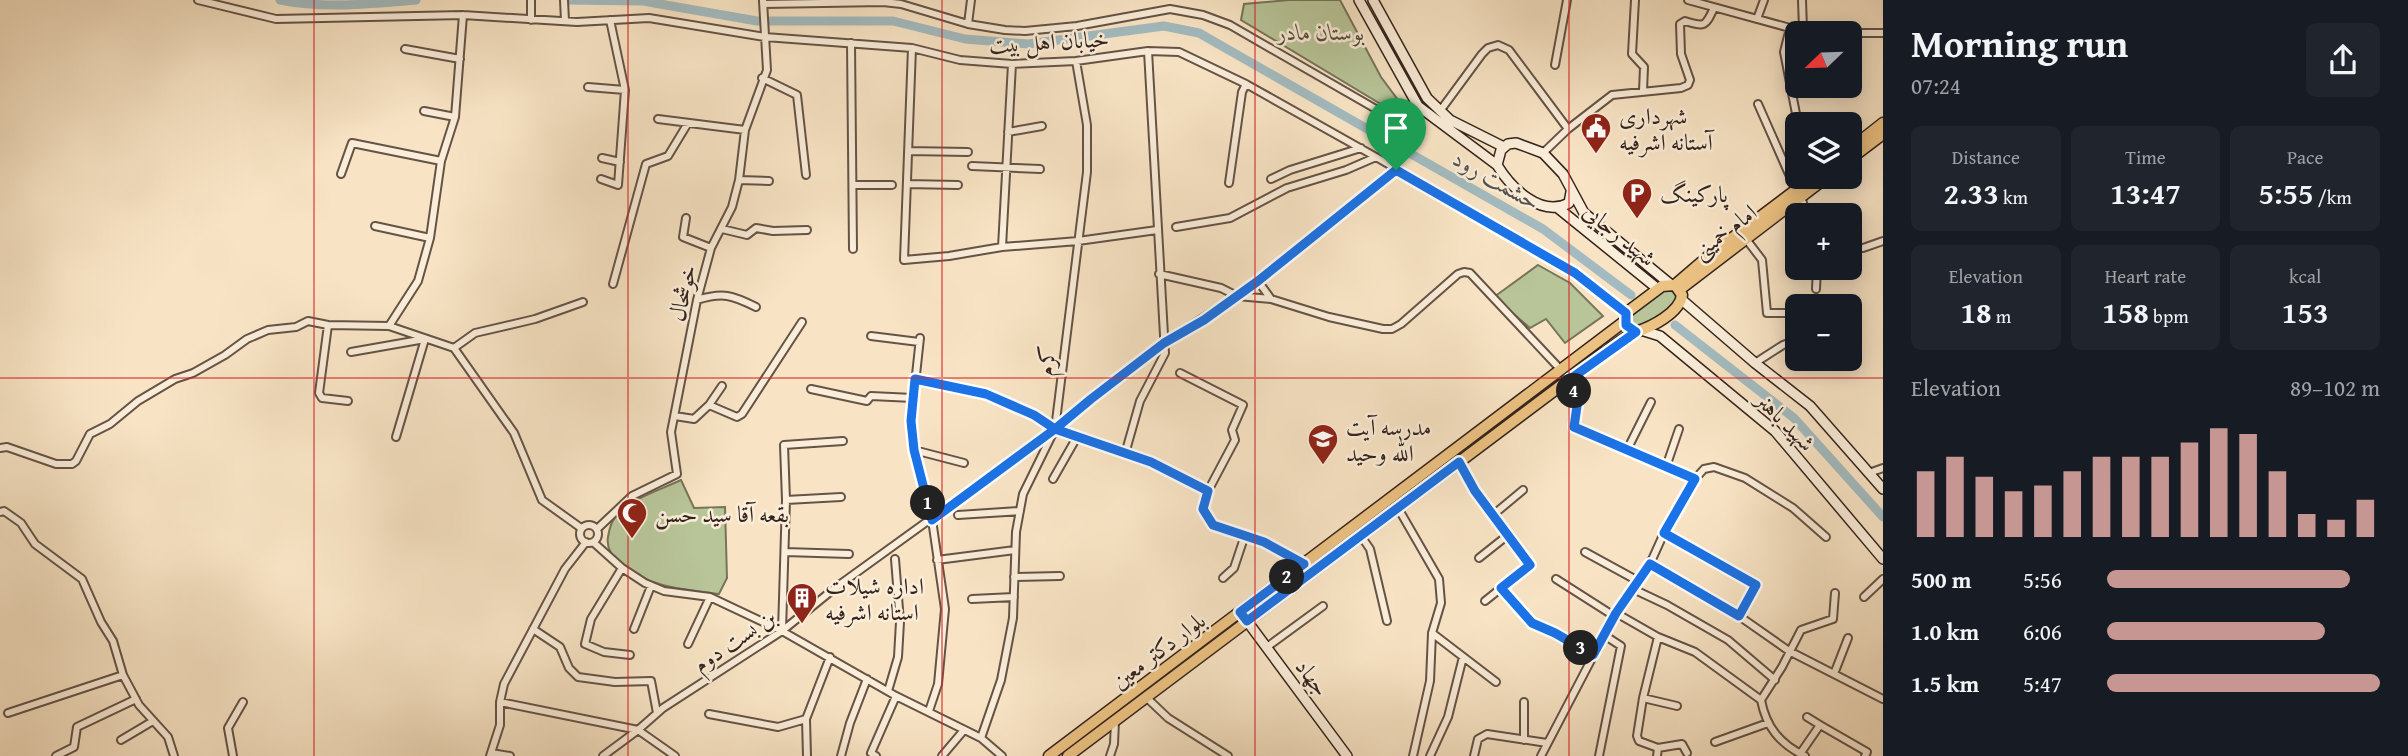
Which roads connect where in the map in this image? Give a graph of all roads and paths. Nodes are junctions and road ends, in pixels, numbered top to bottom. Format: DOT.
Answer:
graph roads {
  1 [pos="198,0"];
  2 [pos="531,0"];
  3 [pos="564,0"];
  4 [pos="971,0"];
  5 [pos="1171,0"];
  6 [pos="1359,0"];
  7 [pos="1373,0"];
  8 [pos="1567,0"];
  9 [pos="1635,0"];
  10 [pos="1688,0"];
  11 [pos="1764,0"];
  12 [pos="1801,0"];
  13 [pos="229,3"];
  14 [pos="764,4"];
  15 [pos="1714,8"];
  16 [pos="1172,9"];
  17 [pos="463,15"];
  18 [pos="1757,19"];
  19 [pos="531,20"];
  20 [pos="610,20"];
  21 [pos="565,21"];
  22 [pos="1802,21"];
  23 [pos="968,24"];
  24 [pos="1785,27"];
  25 [pos="1862,33"];
  26 [pos="1883,33"];
  27 [pos="764,34"];
  28 [pos="851,43"];
  29 [pos="912,48"];
  30 [pos="405,49"];
  31 [pos="1148,51"];
  32 [pos="460,59"];
  33 [pos="1076,61"];
  34 [pos="1012,64"];
  35 [pos="1555,65"];
  36 [pos="762,78"];
  37 [pos="1246,84"];
  38 [pos="588,88"];
  39 [pos="625,90"];
  40 [pos="1643,91"];
  41 [pos="1758,104"];
  42 [pos="1418,106"];
  43 [pos="424,111"];
  44 [pos="1440,111"];
  45 [pos="455,117"];
  46 [pos="659,119"];
  47 [pos="688,123"];
  48 [pos="1883,123"];
  49 [pos="1042,127"];
  50 [pos="1568,129"];
  51 [pos="745,130"];
  52 [pos="1008,132"];
  53 [pos="1883,134"];
  54 [pos="1862,140"];
  55 [pos="1504,147"];
  56 [pos="1361,148"];
  57 [pos="1862,150"];
  58 [pos="908,151"];
  59 [pos="968,152"];
  60 [pos="1543,153"];
  61 [pos="1376,157"];
  62 [pos="602,158"];
  63 [pos="441,161"];
  64 [pos="620,162"];
  65 [pos="1497,165"];
  66 [pos="971,166"];
  67 [pos="1006,169"];
  68 [pos="1041,169"];
  69 [pos="1396,170"];
  70 [pos="341,174"];
  71 [pos="806,175"];
  72 [pos="601,179"];
  73 [pos="1271,179"];
  74 [pos="739,180"];
  75 [pos="769,181"];
  76 [pos="1229,183"];
  77 [pos="907,184"];
  78 [pos="853,185"];
  79 [pos="892,185"];
  80 [pos="958,186"];
  81 [pos="1802,189"];
  82 [pos="1805,189"];
  83 [pos="1571,192"];
  84 [pos="1798,193"];
  85 [pos="1802,203"];
  86 [pos="1558,208"];
  87 [pos="686,218"];
  88 [pos="375,226"];
  89 [pos="1176,227"];
  90 [pos="722,229"];
  91 [pos="807,230"];
  92 [pos="1157,230"];
  93 [pos="430,238"];
  94 [pos="1746,239"];
  95 [pos="1078,241"];
  96 [pos="1883,241"];
  97 [pos="1002,247"];
  98 [pos="711,248"];
  99 [pos="1863,248"];
  100 [pos="853,249"];
  101 [pos="1159,274"];
  102 [pos="1816,280"];
  103 [pos="1258,281"];
  104 [pos="613,284"];
  105 [pos="1658,289"];
  106 [pos="1816,289"];
  107 [pos="1676,290"];
  108 [pos="1237,296"];
  109 [pos="1271,299"];
  110 [pos="697,300"];
  111 [pos="583,302"];
  112 [pos="756,307"];
  113 [pos="1785,313"];
  114 [pos="1626,317"];
  115 [pos="802,322"];
  116 [pos="328,325"];
  117 [pos="389,326"];
  118 [pos="1640,332"];
  119 [pos="871,335"];
  120 [pos="425,340"];
  121 [pos="1164,343"];
  122 [pos="1785,344"];
  123 [pos="454,348"];
  124 [pos="351,352"];
  125 [pos="1755,363"];
  126 [pos="1560,370"];
  127 [pos="1180,373"];
  128 [pos="915,379"];
  129 [pos="1569,380"];
  130 [pos="722,386"];
  131 [pos="811,389"];
  132 [pos="913,398"];
  133 [pos="348,401"];
  134 [pos="1651,402"];
  135 [pos="709,405"];
  136 [pos="675,416"];
  137 [pos="1055,429"];
  138 [pos="1679,429"];
  139 [pos="396,437"];
  140 [pos="1077,437"];
  141 [pos="843,441"];
  142 [pos="0,448"];
  143 [pos="914,450"];
  144 [pos="1627,450"];
  145 [pos="1125,454"];
  146 [pos="1459,462"];
  147 [pos="964,463"];
  148 [pos="1666,467"];
  149 [pos="1883,468"];
  150 [pos="1869,473"];
  151 [pos="1053,479"];
  152 [pos="1695,479"];
  153 [pos="1883,489"];
  154 [pos="1523,490"];
  155 [pos="1208,491"];
  156 [pos="841,497"];
  157 [pos="786,500"];
  158 [pos="1398,508"];
  159 [pos="0,512"];
  160 [pos="1020,512"];
  161 [pos="958,515"];
  162 [pos="1493,515"];
  163 [pos="932,520"];
  164 [pos="581,528"];
  165 [pos="597,529"];
  166 [pos="1664,533"];
  167 [pos="1508,535"];
  168 [pos="1245,536"];
  169 [pos="1361,536"];
  170 [pos="1826,537"];
  171 [pos="590,542"];
  172 [pos="1016,550"];
  173 [pos="1585,551"];
  174 [pos="785,552"];
  175 [pos="849,554"];
  176 [pos="1479,558"];
  177 [pos="895,559"];
  178 [pos="1883,559"];
  179 [pos="937,560"];
  180 [pos="1304,564"];
  181 [pos="1650,564"];
  182 [pos="622,568"];
  183 [pos="1060,576"];
  184 [pos="1014,577"];
  185 [pos="1223,578"];
  186 [pos="1556,579"];
  187 [pos="1883,579"];
  188 [pos="1638,581"];
  189 [pos="651,586"];
  190 [pos="1501,588"];
  191 [pos="1633,589"];
  192 [pos="1835,593"];
  193 [pos="710,597"];
  194 [pos="1014,597"];
  195 [pos="1864,597"];
  196 [pos="972,599"];
  197 [pos="1485,601"];
  198 [pos="1323,606"];
  199 [pos="1240,612"];
  200 [pos="1615,615"];
  201 [pos="1739,616"];
  202 [pos="1247,621"];
  203 [pos="1387,621"];
  204 [pos="533,629"];
  205 [pos="634,629"];
  206 [pos="782,631"];
  207 [pos="1432,633"];
  208 [pos="1604,635"];
  209 [pos="1658,637"];
  210 [pos="1848,638"];
  211 [pos="688,644"];
  212 [pos="1267,648"];
  213 [pos="1789,651"];
  214 [pos="630,655"];
  215 [pos="1593,655"];
  216 [pos="830,657"];
  217 [pos="1463,657"];
  218 [pos="1834,674"];
  219 [pos="123,675"];
  220 [pos="867,679"];
  221 [pos="1775,680"];
  222 [pos="1496,681"];
  223 [pos="888,691"];
  224 [pos="896,696"];
  225 [pos="1147,698"];
  226 [pos="1643,698"];
  227 [pos="136,699"];
  228 [pos="1883,699"];
  229 [pos="1761,700"];
  230 [pos="243,702"];
  231 [pos="500,702"];
  232 [pos="1524,702"];
  233 [pos="1677,706"];
  234 [pos="929,711"];
  235 [pos="8,713"];
  236 [pos="657,713"];
  237 [pos="709,714"];
  238 [pos="1807,717"];
  239 [pos="806,719"];
  240 [pos="153,721"];
  241 [pos="1115,721"];
  242 [pos="1768,723"];
  243 [pos="1820,725"];
  244 [pos="638,730"];
  245 [pos="964,730"];
  246 [pos="981,738"];
  247 [pos="121,740"];
  248 [pos="1524,740"];
  249 [pos="1716,742"];
  250 [pos="1547,743"];
  251 [pos="1657,752"];
  252 [pos="1687,753"];
  253 [pos="490,754"];
  254 [pos="1802,755"];
  255 [pos="56,756"];
  256 [pos="174,756"];
  257 [pos="233,756"];
  258 [pos="510,756"];
  259 [pos="603,756"];
  260 [pos="675,756"];
  261 [pos="807,756"];
  262 [pos="841,756"];
  263 [pos="876,756"];
  264 [pos="942,756"];
  265 [pos="1002,756"];
  266 [pos="1049,756"];
  267 [pos="1069,756"];
  268 [pos="1110,756"];
  269 [pos="1228,756"];
  270 [pos="1347,756"];
  271 [pos="1413,756"];
  272 [pos="1430,756"];
  273 [pos="1474,756"];
  274 [pos="1542,756"];
  275 [pos="1599,756"];
  276 [pos="1865,756"];
  1 -- 13 [label="street, خیابان اهل بیت"];
  2 -- 19 [label="street"];
  3 -- 21 [label="street"];
  4 -- 23 [label="street"];
  5 -- 16 [label="street"];
  6 -- 42 [label="main road"];
  7 -- 44 [label="main road"];
  8 -- 35 [label="street"];
  9 -- 40 [label="street"];
  10 -- 15 [label="street"];
  11 -- 18 [label="street"];
  12 -- 22 [label="street"];
  13 -- 17 [label="street, خیابان اهل بیت"];
  14 -- 23 [label="street"];
  14 -- 27 [label="street, خوشحال"];
  15 -- 18 [label="street"];
  15 -- 40 [label="street"];
  16 -- 23 [label="street"];
  16 -- 42 [label="street"];
  17 -- 19 [label="street, خیابان اهل بیت"];
  17 -- 32 [label="street"];
  18 -- 24 [label="street"];
  19 -- 21 [label="street, خیابان اهل بیت"];
  20 -- 21 [label="street, خیابان اهل بیت"];
  20 -- 27 [label="street, خیابان اهل بیت"];
  20 -- 39 [label="street"];
  25 -- 26 [label="street"];
  27 -- 28 [label="street, خیابان اهل بیت"];
  27 -- 36 [label="street, خوشحال"];
  28 -- 29 [label="street, خیابان اهل بیت"];
  28 -- 78 [label="street"];
  29 -- 34 [label="street, خیابان اهل بیت"];
  29 -- 58 [label="street"];
  30 -- 32 [label="street"];
  31 -- 33 [label="street, خیابان اهل بیت"];
  31 -- 37 [label="street, خیابان اهل بیت"];
  31 -- 92 [label="street"];
  32 -- 45 [label="street"];
  33 -- 34 [label="street, خیابان اهل بیت"];
  33 -- 95 [label="street, کرم"];
  34 -- 52 [label="street"];
  36 -- 51 [label="street, خوشحال"];
  36 -- 71 [label="street"];
  37 -- 56 [label="street, خیابان اهل بیت"];
  37 -- 76 [label="street"];
  38 -- 39 [label="street"];
  39 -- 64 [label="street"];
  40 -- 50 [label="street"];
  41 -- 84 [label="street"];
  42 -- 65 [label="main road"];
  43 -- 45 [label="street"];
  44 -- 50 [label="street"];
  44 -- 55 [label="main road"];
  45 -- 63 [label="street"];
  46 -- 47 [label="street"];
  47 -- 51 [label="street"];
  47 -- 104 [label="street"];
  48 -- 54 [label="main road"];
  49 -- 52 [label="street"];
  50 -- 60 [label="street"];
  51 -- 74 [label="street, خوشحال"];
  52 -- 67 [label="street"];
  53 -- 57 [label="main road"];
  55 -- 60 [label="main road"];
  55 -- 65 [label="main road"];
  56 -- 61 [label="street, خیابان اهل بیت"];
  56 -- 73 [label="street"];
  58 -- 59 [label="street"];
  58 -- 77 [label="street"];
  60 -- 83 [label="main road, شهید رجایی"];
  61 -- 69 [label="street, خیابان اهل بیت"];
  61 -- 89 [label="street"];
  62 -- 64 [label="street"];
  63 -- 70 [label="street"];
  63 -- 93 [label="street"];
  64 -- 72 [label="street"];
  65 -- 86 [label="main road, شهید رجایی"];
  66 -- 67 [label="street"];
  67 -- 68 [label="street"];
  67 -- 97 [label="street"];
  69 -- 103 [label="street, بن بست دوم"];
  69 -- 114 [label="street, خیابان اهل بیت"];
  74 -- 75 [label="street"];
  74 -- 90 [label="street, خوشحال"];
  77 -- 80 [label="street"];
  77 -- 97 [label="street"];
  78 -- 79 [label="street"];
  78 -- 100 [label="street"];
  81 -- 84 [label="main road, امام خمینی"];
  82 -- 84 [label="main road, امام خمینی"];
  83 -- 86 [label="main road"];
  83 -- 107 [label="main road, شهید رجایی"];
  84 -- 85 [label="street"];
  84 -- 94 [label="main road, امام خمینی"];
  84 -- 107 [label="main road, امام خمینی"];
  86 -- 105 [label="main road, شهید رجایی"];
  87 -- 98 [label="street"];
  88 -- 93 [label="street"];
  90 -- 91 [label="street"];
  90 -- 98 [label="street, خوشحال"];
  92 -- 95 [label="street"];
  92 -- 101 [label="street"];
  93 -- 117 [label="street"];
  94 -- 107 [label="main road, امام خمینی"];
  94 -- 113 [label="street"];
  95 -- 97 [label="street"];
  95 -- 137 [label="street, کرم"];
  96 -- 99 [label="street"];
  98 -- 110 [label="street, خوشحال"];
  101 -- 108 [label="street"];
  101 -- 121 [label="street"];
  102 -- 106 [label="street"];
  103 -- 108 [label="street, بن بست دوم"];
  103 -- 109 [label="street"];
  105 -- 107 [label="main road, بلوار دکتر معین"];
  105 -- 114 [label="main road, بلوار دکتر معین"];
  107 -- 118 [label="main road, بلوار دکتر معین"];
  107 -- 125 [label="main road, شهید رجایی"];
  108 -- 109 [label="street"];
  108 -- 121 [label="street, بن بست دوم"];
  109 -- 126 [label="street"];
  110 -- 112 [label="street"];
  110 -- 136 [label="street, خوشحال"];
  111 -- 123 [label="street"];
  114 -- 118 [label="main road"];
  114 -- 126 [label="main road, بلوار دکتر معین"];
  115 -- 135 [label="street"];
  116 -- 117 [label="street"];
  116 -- 133 [label="street"];
  116 -- 142 [label="street"];
  117 -- 120 [label="street"];
  118 -- 129 [label="main road, بلوار دکتر معین"];
  118 -- 178 [label="main road, شهید باهنر"];
  119 -- 128 [label="street"];
  120 -- 123 [label="street"];
  120 -- 124 [label="street"];
  120 -- 139 [label="street"];
  121 -- 137 [label="street, بن بست دوم"];
  121 -- 145 [label="street"];
  122 -- 125 [label="street"];
  123 -- 164 [label="street"];
  125 -- 150 [label="main road, شهید رجایی"];
  126 -- 180 [label="main road, بلوار دکتر معین"];
  127 -- 155 [label="street"];
  128 -- 132 [label="street"];
  128 -- 137 [label="street"];
  129 -- 144 [label="street"];
  129 -- 146 [label="main road, بلوار دکتر معین"];
  130 -- 135 [label="street"];
  131 -- 132 [label="street"];
  132 -- 143 [label="street"];
  134 -- 144 [label="street"];
  135 -- 136 [label="street"];
  136 -- 165 [label="street, خوشحال"];
  137 -- 140 [label="street"];
  137 -- 160 [label="street, کرم"];
  137 -- 163 [label="street, بن بست دوم"];
  138 -- 148 [label="street"];
  140 -- 145 [label="street"];
  140 -- 151 [label="street"];
  141 -- 157 [label="street"];
  143 -- 147 [label="street"];
  143 -- 163 [label="street"];
  144 -- 148 [label="street"];
  145 -- 155 [label="street"];
  146 -- 158 [label="main road, بلوار دکتر معین"];
  146 -- 162 [label="street"];
  148 -- 152 [label="street"];
  149 -- 150 [label="street"];
  150 -- 153 [label="main road, شهید رجایی"];
  152 -- 166 [label="street"];
  152 -- 170 [label="street"];
  154 -- 162 [label="street"];
  155 -- 168 [label="street"];
  156 -- 157 [label="street"];
  157 -- 174 [label="street"];
  158 -- 169 [label="main road, بلوار دکتر معین"];
  158 -- 207 [label="street"];
  159 -- 219 [label="street"];
  160 -- 161 [label="street"];
  160 -- 172 [label="street, کرم"];
  162 -- 167 [label="street"];
  163 -- 179 [label="street"];
  163 -- 206 [label="street, بن بست دوم"];
  164 -- 165 [label="street"];
  164 -- 171 [label="street"];
  165 -- 171 [label="street"];
  166 -- 181 [label="street"];
  166 -- 201 [label="street"];
  167 -- 176 [label="street"];
  167 -- 190 [label="street"];
  168 -- 180 [label="street"];
  168 -- 185 [label="street"];
  169 -- 202 [label="main road, بلوار دکتر معین"];
  169 -- 203 [label="street"];
  171 -- 182 [label="street"];
  171 -- 204 [label="street"];
  172 -- 179 [label="street"];
  172 -- 184 [label="street, کرم"];
  173 -- 188 [label="street"];
  174 -- 175 [label="street"];
  174 -- 206 [label="street"];
  177 -- 223 [label="street"];
  179 -- 234 [label="street"];
  180 -- 199 [label="main road, بلوار دکتر معین"];
  181 -- 188 [label="street"];
  181 -- 201 [label="street"];
  182 -- 189 [label="street"];
  182 -- 214 [label="street"];
  183 -- 184 [label="street"];
  184 -- 194 [label="street, کرم"];
  186 -- 200 [label="street"];
  187 -- 195 [label="street"];
  188 -- 191 [label="street"];
  189 -- 193 [label="street"];
  189 -- 205 [label="street"];
  190 -- 197 [label="street"];
  190 -- 215 [label="street"];
  191 -- 200 [label="street"];
  191 -- 221 [label="street"];
  192 -- 213 [label="street"];
  193 -- 206 [label="street"];
  193 -- 211 [label="street"];
  194 -- 196 [label="street"];
  194 -- 246 [label="street, کرم"];
  198 -- 212 [label="street"];
  199 -- 202 [label="main road, جهاد"];
  199 -- 266 [label="main road, بلوار دکتر معین"];
  200 -- 208 [label="street"];
  200 -- 209 [label="street"];
  201 -- 213 [label="street"];
  202 -- 212 [label="main road, جهاد"];
  202 -- 225 [label="main road, بلوار دکتر معین"];
  204 -- 231 [label="street"];
  204 -- 236 [label="street"];
  206 -- 216 [label="street"];
  206 -- 236 [label="street, بن بست دوم"];
  207 -- 217 [label="street"];
  207 -- 271 [label="street"];
  208 -- 215 [label="street"];
  208 -- 275 [label="street"];
  209 -- 226 [label="street"];
  209 -- 229 [label="street"];
  210 -- 218 [label="street"];
  212 -- 270 [label="main road, جهاد"];
  213 -- 218 [label="street"];
  213 -- 221 [label="street"];
  215 -- 250 [label="street"];
  216 -- 220 [label="street"];
  216 -- 239 [label="street"];
  217 -- 222 [label="street"];
  217 -- 272 [label="street"];
  218 -- 228 [label="street"];
  219 -- 227 [label="street"];
  219 -- 235 [label="street"];
  220 -- 223 [label="street"];
  220 -- 262 [label="street"];
  221 -- 229 [label="street"];
  223 -- 224 [label="street"];
  224 -- 234 [label="street"];
  224 -- 263 [label="street"];
  225 -- 241 [label="main road, بلوار دکتر معین"];
  225 -- 269 [label="street"];
  226 -- 233 [label="street"];
  226 -- 251 [label="street"];
  227 -- 240 [label="street"];
  227 -- 255 [label="street"];
  229 -- 242 [label="street"];
  230 -- 257 [label="street"];
  231 -- 244 [label="street"];
  231 -- 253 [label="street"];
  232 -- 248 [label="street"];
  234 -- 245 [label="street"];
  236 -- 244 [label="street, بن بست دوم"];
  237 -- 239 [label="street"];
  238 -- 243 [label="street"];
  239 -- 261 [label="street"];
  240 -- 247 [label="street"];
  240 -- 256 [label="street"];
  241 -- 267 [label="main road, بلوار دکتر معین"];
  241 -- 268 [label="street"];
  242 -- 249 [label="street"];
  242 -- 254 [label="street"];
  243 -- 254 [label="street"];
  243 -- 276 [label="street"];
  244 -- 259 [label="street, بن بست دوم"];
  244 -- 260 [label="street"];
  245 -- 246 [label="street"];
  245 -- 264 [label="street"];
  246 -- 265 [label="street"];
  248 -- 250 [label="street"];
  248 -- 273 [label="street"];
  250 -- 274 [label="street"];
  251 -- 252 [label="street"];
  253 -- 258 [label="street"];
}
